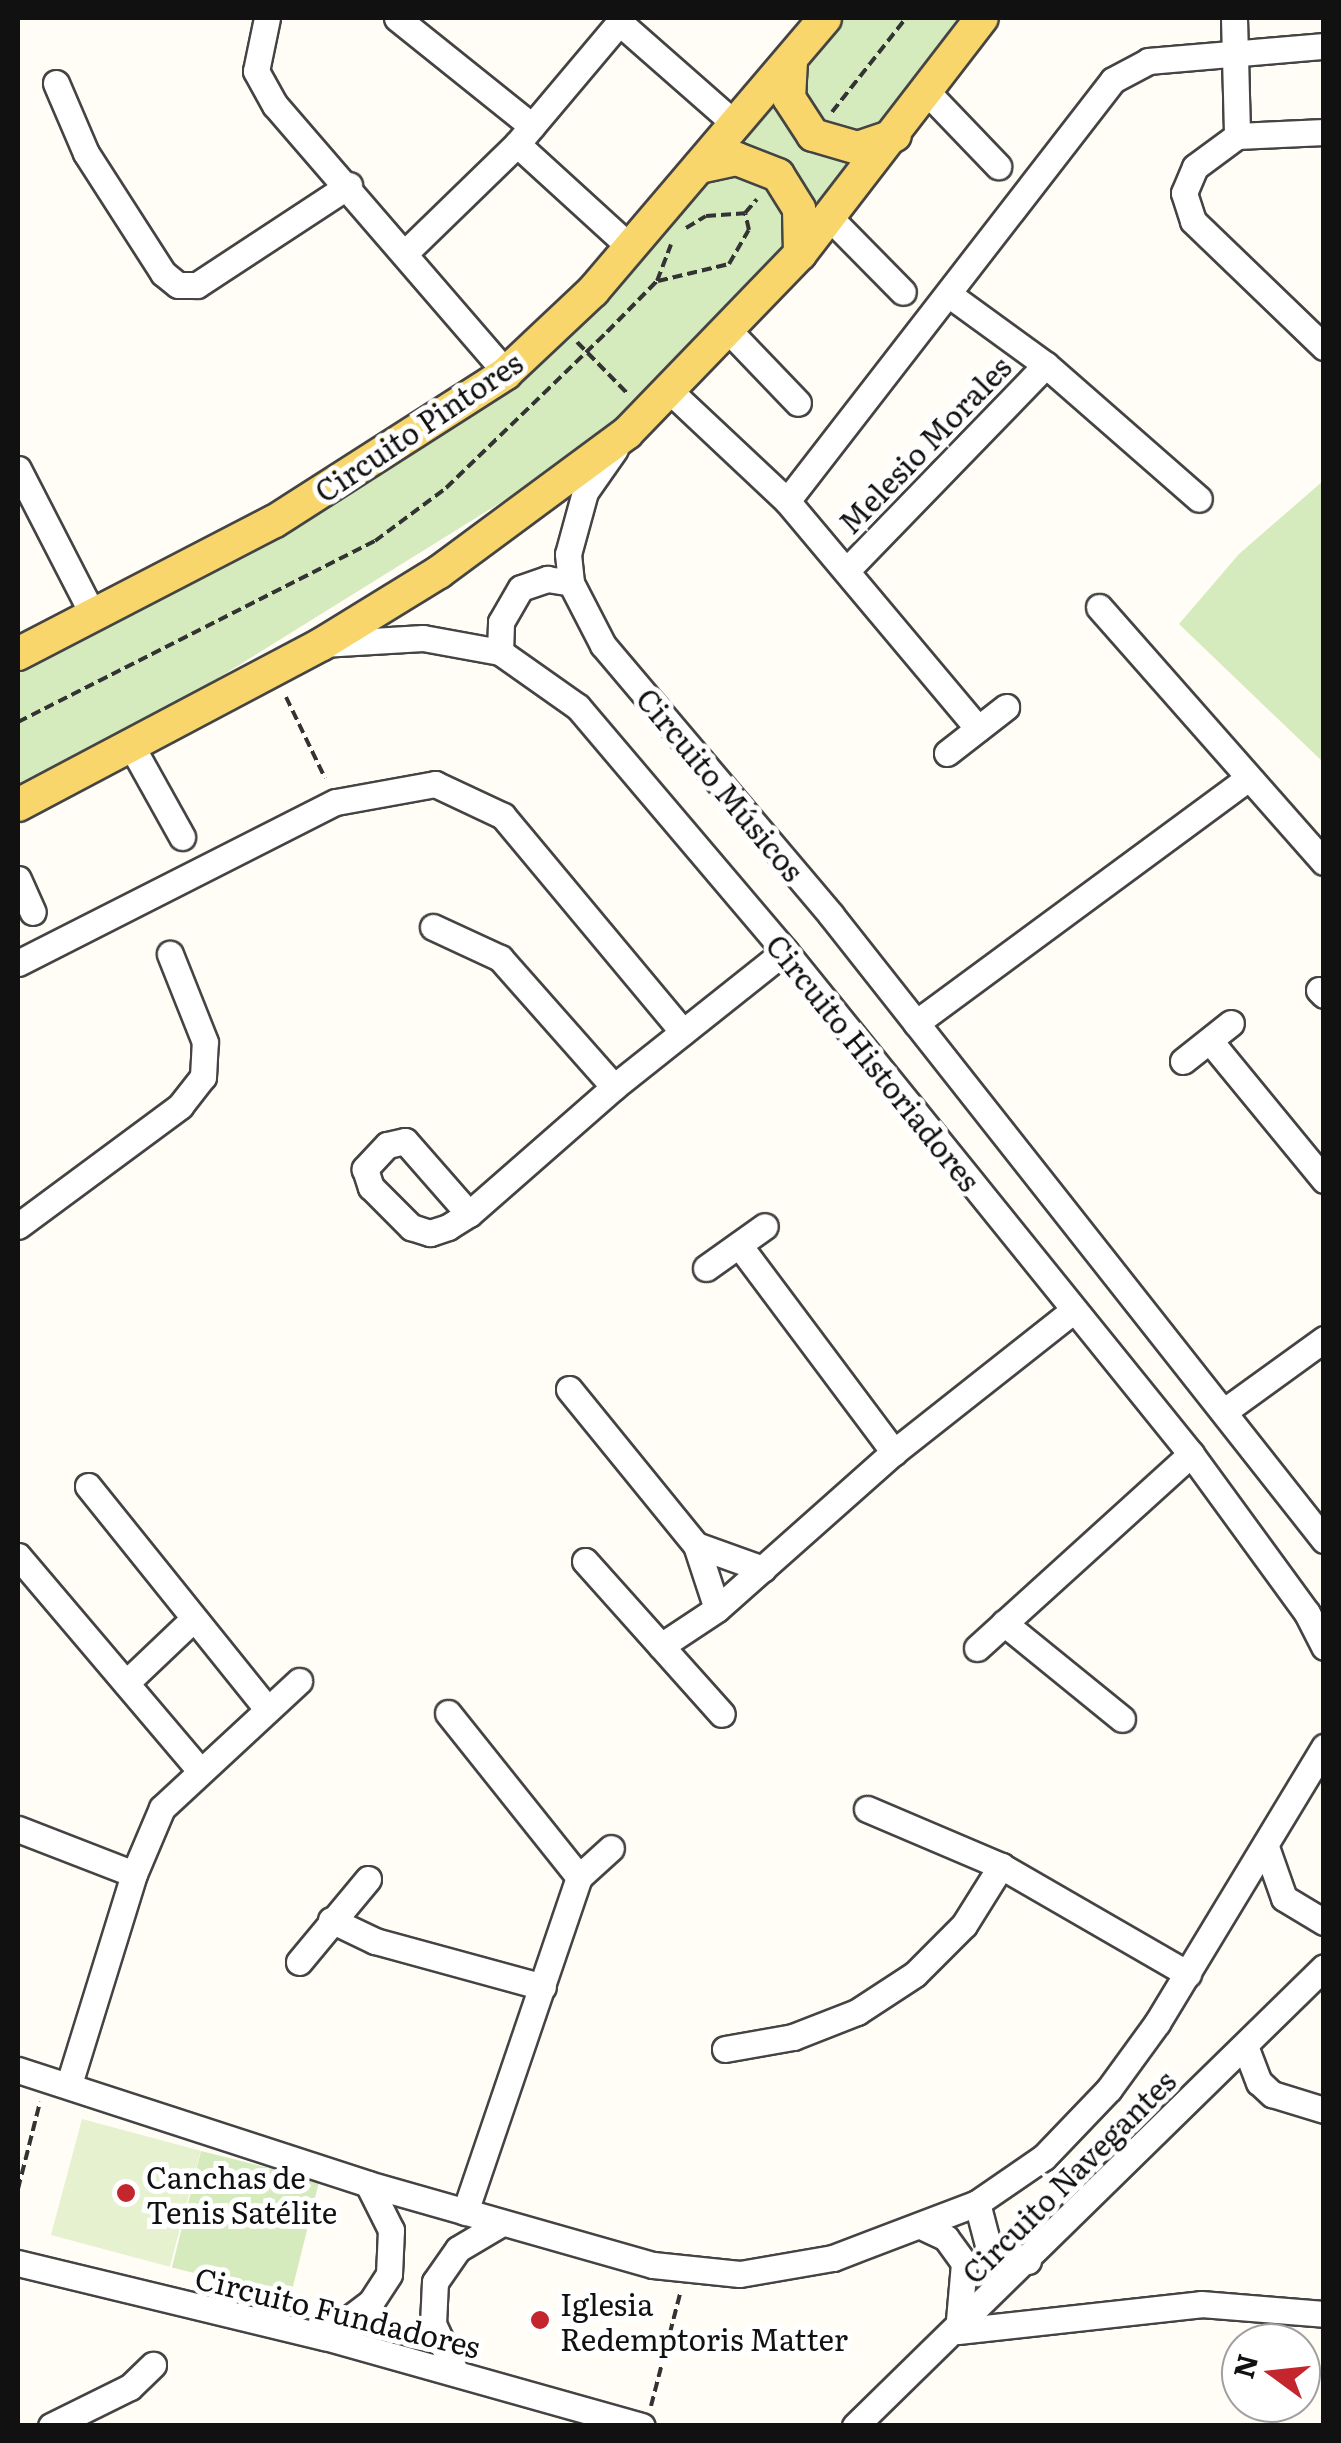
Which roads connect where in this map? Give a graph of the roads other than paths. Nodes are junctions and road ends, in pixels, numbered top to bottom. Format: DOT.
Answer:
graph roads {
  1 [pos="267,18"];
  2 [pos="397,18"];
  3 [pos="825,18"];
  4 [pos="982,18"];
  5 [pos="1234,18"];
  6 [pos="621,20"];
  7 [pos="1324,46"];
  8 [pos="1235,50"];
  9 [pos="791,60"];
  10 [pos="56,83"];
  11 [pos="927,92"];
  12 [pos="736,124"];
  13 [pos="1324,132"];
  14 [pos="524,134"];
  15 [pos="895,135"];
  16 [pos="1237,136"];
  17 [pos="998,166"];
  18 [pos="700,167"];
  19 [pos="349,185"];
  20 [pos="829,218"];
  21 [pos="631,248"];
  22 [pos="406,252"];
  23 [pos="800,254"];
  24 [pos="903,292"];
  25 [pos="951,296"];
  26 [pos="730,332"];
  27 [pos="1324,346"];
  28 [pos="1046,365"];
  29 [pos="506,372"];
  30 [pos="798,404"];
  31 [pos="649,413"];
  32 [pos="18,469"];
  33 [pos="1199,499"];
  34 [pos="788,501"];
  35 [pos="848,569"];
  36 [pos="572,583"];
  37 [pos="1099,607"];
  38 [pos="93,615"];
  39 [pos="322,644"];
  40 [pos="500,652"];
  41 [pos="18,654"];
  42 [pos="1006,707"];
  43 [pos="978,729"];
  44 [pos="132,747"];
  45 [pos="946,753"];
  46 [pos="1247,779"];
  47 [pos="18,805"];
  48 [pos="182,837"];
  49 [pos="1324,862"];
  50 [pos="18,880"];
  51 [pos="33,912"];
  52 [pos="433,928"];
  53 [pos="785,951"];
  54 [pos="170,954"];
  55 [pos="18,963"];
  56 [pos="1231,1022"];
  57 [pos="916,1023"];
  58 [pos="683,1032"];
  59 [pos="1210,1041"];
  60 [pos="1184,1061"];
  61 [pos="614,1087"];
  62 [pos="1324,1180"];
  63 [pos="469,1214"];
  64 [pos="18,1226"];
  65 [pos="765,1226"];
  66 [pos="739,1245"];
  67 [pos="706,1268"];
  68 [pos="1074,1310"];
  69 [pos="1324,1339"];
  70 [pos="569,1389"];
  71 [pos="1226,1410"];
  72 [pos="894,1452"];
  73 [pos="1190,1454"];
  74 [pos="88,1486"];
  75 [pos="1324,1540"];
  76 [pos="696,1545"];
  77 [pos="18,1556"];
  78 [pos="586,1561"];
  79 [pos="764,1569"];
  80 [pos="717,1609"];
  81 [pos="190,1621"];
  82 [pos="1004,1623"];
  83 [pos="661,1646"];
  84 [pos="1324,1647"];
  85 [pos="977,1648"];
  86 [pos="299,1681"];
  87 [pos="126,1683"];
  88 [pos="266,1708"];
  89 [pos="448,1712"];
  90 [pos="722,1714"];
  91 [pos="1122,1718"];
  92 [pos="1323,1750"];
  93 [pos="198,1768"];
  94 [pos="868,1809"];
  95 [pos="18,1829"];
  96 [pos="1266,1847"];
  97 [pos="611,1848"];
  98 [pos="1001,1866"];
  99 [pos="134,1874"];
  100 [pos="578,1878"];
  101 [pos="368,1879"];
  102 [pos="331,1920"];
  103 [pos="1324,1922"];
  104 [pos="299,1962"];
  105 [pos="1324,1967"];
  106 [pos="1188,1974"];
  107 [pos="544,1987"];
  108 [pos="1245,2046"];
  109 [pos="725,2049"];
  110 [pos="18,2070"];
  111 [pos="58,2081"];
  112 [pos="1324,2110"];
  113 [pos="368,2184"];
  114 [pos="977,2203"];
  115 [pos="466,2212"];
  116 [pos="502,2223"];
  117 [pos="924,2228"];
  118 [pos="1028,2261"];
  119 [pos="18,2262"];
  120 [pos="1324,2314"];
  121 [pos="958,2332"];
  122 [pos="324,2337"];
  123 [pos="153,2365"];
  124 [pos="456,2373"];
  125 [pos="851,2424"];
  126 [pos="51,2426"];
  127 [pos="644,2426"];
  1 -- 19 [label="street"];
  2 -- 14 [label="street"];
  3 -- 9 [label="main road, Circuito Pintores"];
  4 -- 11 [label="main road, Circuito Músicos"];
  5 -- 8 [label="street"];
  6 -- 12 [label="street"];
  6 -- 14 [label="street"];
  7 -- 8 [label="street"];
  8 -- 16 [label="street"];
  8 -- 25 [label="street"];
  9 -- 12 [label="main road, Circuito Pintores"];
  9 -- 15 [label="main road"];
  10 -- 19 [label="street"];
  11 -- 15 [label="main road, Circuito Músicos"];
  11 -- 17 [label="street"];
  12 -- 18 [label="main road, Circuito Pintores"];
  13 -- 16 [label="street"];
  14 -- 21 [label="street"];
  14 -- 22 [label="street"];
  15 -- 20 [label="main road, Circuito Músicos"];
  16 -- 27 [label="street"];
  18 -- 21 [label="main road, Circuito Pintores"];
  18 -- 23 [label="main road"];
  19 -- 22 [label="street"];
  20 -- 23 [label="main road, Circuito Músicos"];
  20 -- 24 [label="street"];
  21 -- 29 [label="main road, Circuito Pintores"];
  22 -- 29 [label="street"];
  23 -- 26 [label="main road, Circuito Músicos"];
  25 -- 28 [label="street, Melesio Morales"];
  25 -- 34 [label="street"];
  26 -- 30 [label="street"];
  26 -- 31 [label="main road, Circuito Músicos"];
  28 -- 33 [label="street, Melesio Morales"];
  28 -- 35 [label="street, Melesio Morales"];
  29 -- 38 [label="main road, Circuito Pintores"];
  31 -- 34 [label="street"];
  31 -- 36 [label="street, Circuito Músicos"];
  31 -- 39 [label="main road, Circuito Historiadores"];
  32 -- 38 [label="street"];
  34 -- 35 [label="street"];
  35 -- 43 [label="street"];
  36 -- 40 [label="street"];
  36 -- 57 [label="street, Circuito Músicos"];
  37 -- 46 [label="street"];
  38 -- 41 [label="main road, Circuito Pintores"];
  39 -- 40 [label="street, Circuito Historiadores"];
  39 -- 44 [label="main road, Circuito Historiadores"];
  40 -- 53 [label="street, Circuito Historiadores"];
  42 -- 43 [label="street"];
  43 -- 45 [label="street"];
  44 -- 47 [label="main road, Circuito Historiadores"];
  44 -- 48 [label="street"];
  46 -- 49 [label="street"];
  46 -- 57 [label="street"];
  50 -- 51 [label="street"];
  52 -- 61 [label="street"];
  53 -- 58 [label="street"];
  53 -- 68 [label="street, Circuito Historiadores"];
  54 -- 64 [label="street"];
  55 -- 58 [label="street"];
  56 -- 59 [label="street"];
  57 -- 71 [label="street, Circuito Músicos"];
  58 -- 61 [label="street"];
  59 -- 60 [label="street"];
  59 -- 62 [label="street"];
  61 -- 63 [label="street"];
  65 -- 66 [label="street"];
  66 -- 67 [label="street"];
  66 -- 72 [label="street"];
  68 -- 72 [label="street"];
  68 -- 73 [label="street, Circuito Historiadores"];
  69 -- 71 [label="street"];
  70 -- 76 [label="street"];
  71 -- 75 [label="street, Circuito Músicos"];
  72 -- 79 [label="street"];
  73 -- 82 [label="street"];
  73 -- 84 [label="street, Circuito Historiadores"];
  74 -- 81 [label="street"];
  76 -- 79 [label="street"];
  76 -- 80 [label="street"];
  77 -- 87 [label="street"];
  78 -- 83 [label="street"];
  79 -- 80 [label="street"];
  80 -- 83 [label="street"];
  81 -- 87 [label="street"];
  81 -- 88 [label="street"];
  82 -- 85 [label="street"];
  82 -- 91 [label="street"];
  83 -- 90 [label="street"];
  86 -- 88 [label="street"];
  87 -- 93 [label="street"];
  88 -- 93 [label="street"];
  89 -- 100 [label="street"];
  92 -- 96 [label="street"];
  93 -- 99 [label="street"];
  94 -- 98 [label="street"];
  95 -- 99 [label="street"];
  96 -- 103 [label="street"];
  96 -- 106 [label="street"];
  97 -- 100 [label="street"];
  98 -- 106 [label="street"];
  98 -- 109 [label="street"];
  99 -- 111 [label="street"];
  100 -- 107 [label="street"];
  101 -- 102 [label="street"];
  102 -- 104 [label="street"];
  102 -- 107 [label="street"];
  105 -- 108 [label="street, Circuito Navegantes"];
  106 -- 114 [label="street"];
  107 -- 115 [label="street"];
  108 -- 112 [label="street"];
  108 -- 118 [label="street, Circuito Navegantes"];
  110 -- 111 [label="street"];
  111 -- 113 [label="street"];
  113 -- 115 [label="street"];
  113 -- 122 [label="street"];
  114 -- 117 [label="street"];
  114 -- 118 [label="street"];
  115 -- 116 [label="street"];
  116 -- 117 [label="street"];
  116 -- 124 [label="street"];
  117 -- 121 [label="street"];
  118 -- 121 [label="street, Circuito Navegantes"];
  119 -- 122 [label="street, Circuito Fundadores"];
  120 -- 121 [label="street"];
  121 -- 125 [label="street, Circuito Navegantes"];
  122 -- 124 [label="street, Circuito Fundadores"];
  123 -- 126 [label="street"];
  124 -- 127 [label="street, Circuito Fundadores"];
}
